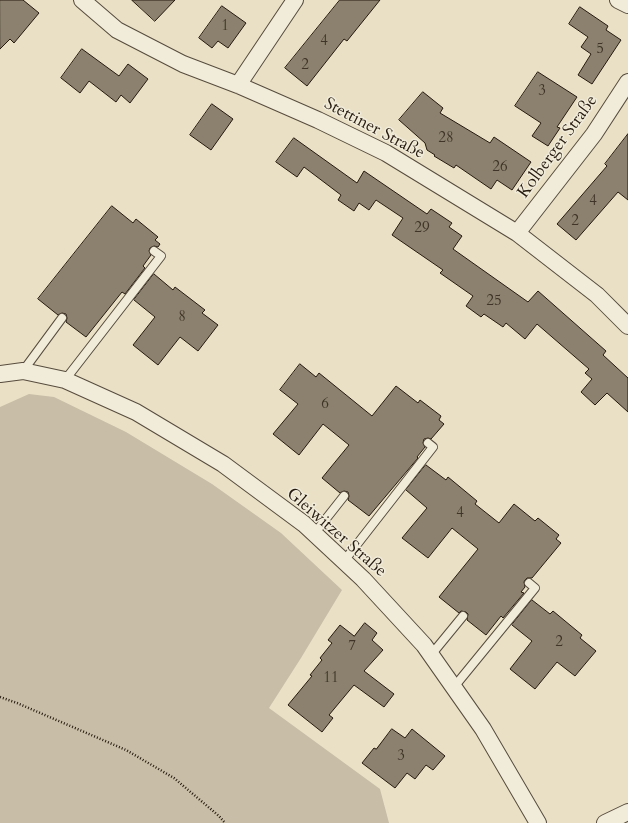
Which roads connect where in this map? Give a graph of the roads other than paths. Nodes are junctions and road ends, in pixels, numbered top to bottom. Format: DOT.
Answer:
graph roads {
  1 [pos="82,0"];
  2 [pos="295,0"];
  3 [pos="618,0"];
  4 [pos="628,5"];
  5 [pos="628,82"];
  6 [pos="238,85"];
  7 [pos="517,233"];
  8 [pos="154,251"];
  9 [pos="62,318"];
  10 [pos="628,326"];
  11 [pos="22,371"];
  12 [pos="0,374"];
  13 [pos="65,380"];
  14 [pos="428,443"];
  15 [pos="344,496"];
  16 [pos="314,534"];
  17 [pos="344,561"];
  18 [pos="528,583"];
  19 [pos="463,616"];
  20 [pos="431,655"];
  21 [pos="454,687"];
  22 [pos="628,812"];
  23 [pos="538,823"];
  24 [pos="605,823"];
  1 -- 6 [label="street, Stettiner Straße"];
  2 -- 6 [label="street"];
  3 -- 4 [label="street"];
  5 -- 7 [label="street, Kolberger Straße"];
  6 -- 7 [label="street, Stettiner Straße"];
  7 -- 10 [label="street, Stettiner Straße"];
  8 -- 13 [label="lane"];
  9 -- 11 [label="lane"];
  11 -- 12 [label="street, Gleiwitzer Straße"];
  11 -- 13 [label="street, Gleiwitzer Straße"];
  13 -- 16 [label="street, Gleiwitzer Straße"];
  14 -- 17 [label="lane"];
  15 -- 16 [label="lane"];
  16 -- 17 [label="street, Gleiwitzer Straße"];
  17 -- 20 [label="street, Gleiwitzer Straße"];
  18 -- 21 [label="lane"];
  19 -- 20 [label="lane"];
  20 -- 21 [label="street, Gleiwitzer Straße"];
  21 -- 23 [label="street, Gleiwitzer Straße"];
  22 -- 24 [label="street"];
}
